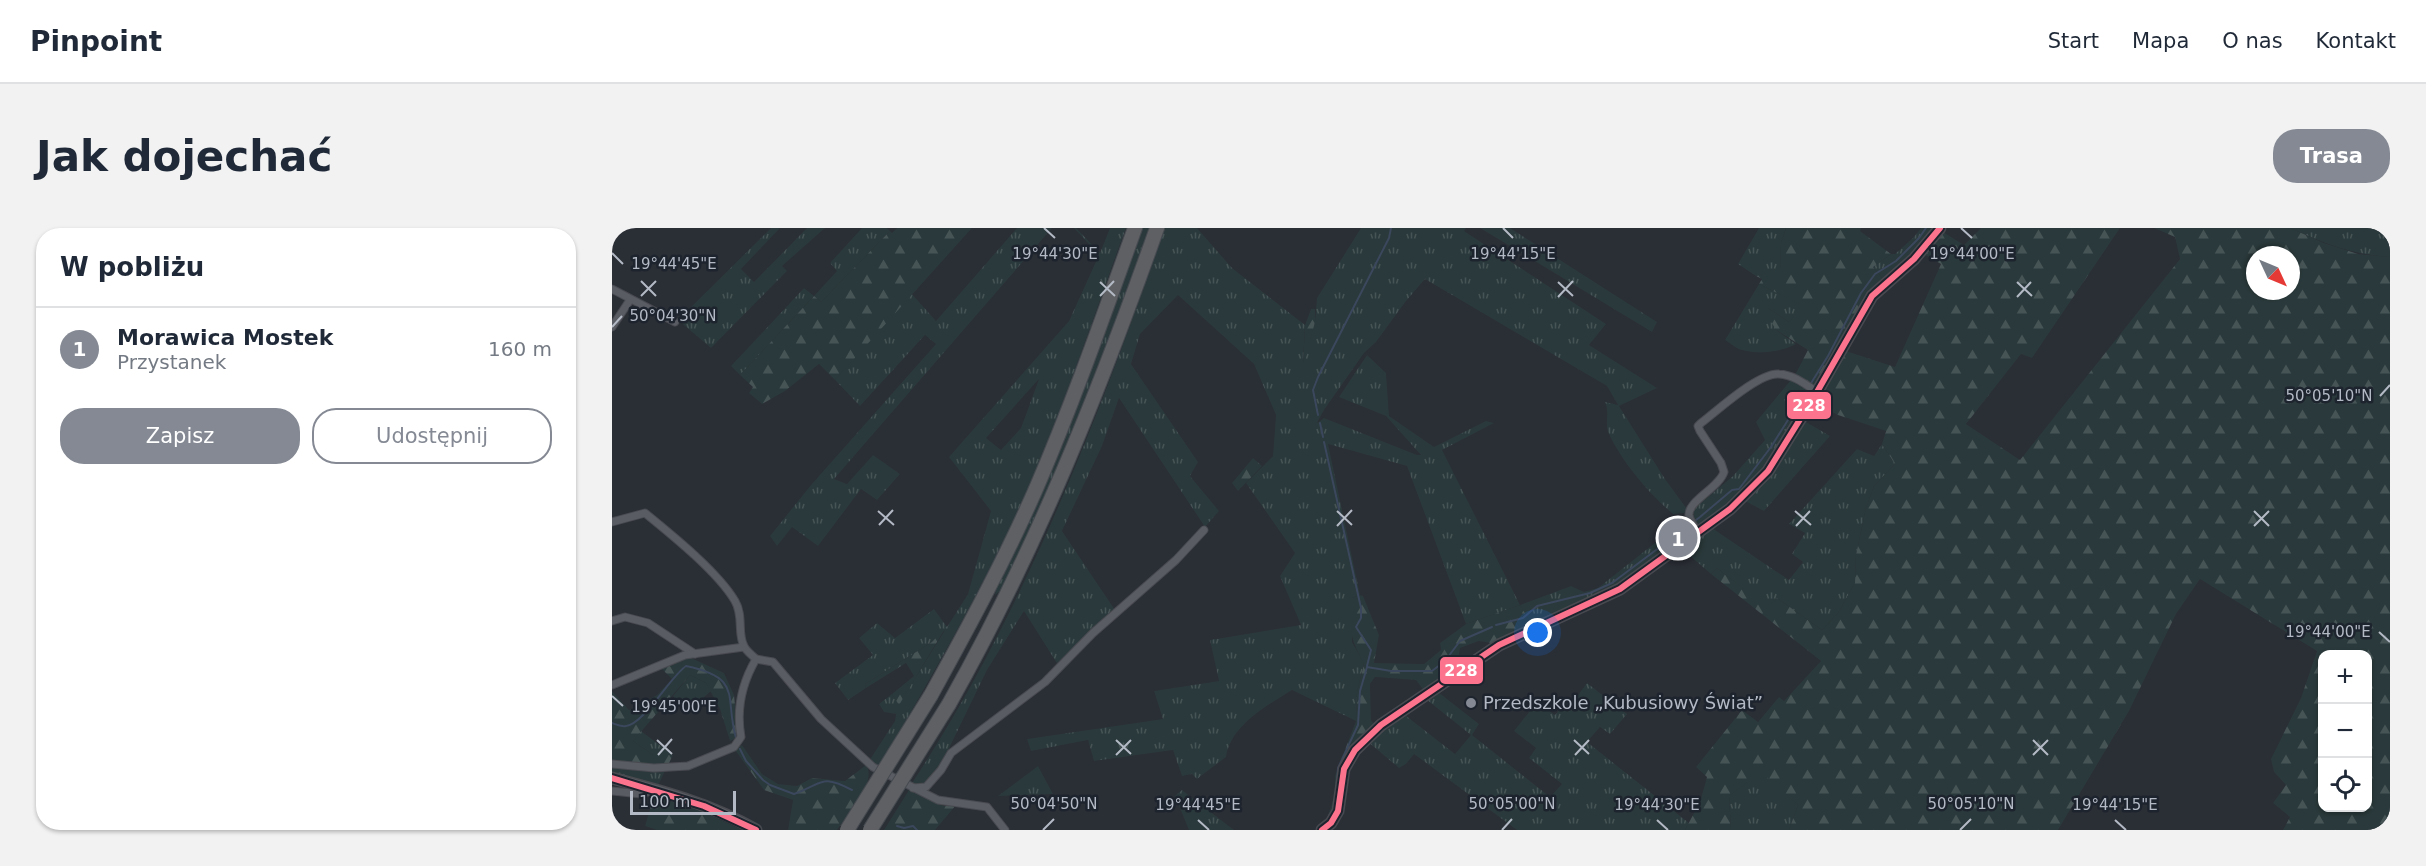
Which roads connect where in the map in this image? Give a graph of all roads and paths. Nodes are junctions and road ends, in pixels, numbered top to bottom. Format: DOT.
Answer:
graph roads {
  1 [pos="1135,228"];
  2 [pos="1157,228"];
  3 [pos="1940,228"];
  4 [pos="612,290"];
  5 [pos="630,300"];
  6 [pos="675,322"];
  7 [pos="612,327"];
  8 [pos="1814,390"];
  9 [pos="612,522"];
  10 [pos="1694,525"];
  11 [pos="1204,530"];
  12 [pos="612,621"];
  13 [pos="744,647"];
  14 [pos="695,654"];
  15 [pos="756,659"];
  16 [pos="612,685"];
  17 [pos="612,764"];
  18 [pos="612,778"];
  19 [pos="913,788"];
  20 [pos="655,789"];
  21 [pos="612,792"];
  22 [pos="756,830"];
  23 [pos="847,830"];
  24 [pos="870,830"];
  25 [pos="1005,830"];
  26 [pos="1322,830"];
  1 -- 23 [label="highway, bridge"];
  2 -- 24 [label="highway, bridge"];
  3 -- 8 [label="street"];
  4 -- 5 [label="street"];
  5 -- 6 [label="street"];
  5 -- 7 [label="street"];
  8 -- 10 [label="street"];
  8 -- 10 [label="street"];
  9 -- 13 [label="street"];
  10 -- 26 [label="street"];
  11 -- 19 [label="street"];
  12 -- 14 [label="street"];
  13 -- 14 [label="street"];
  13 -- 15 [label="street"];
  14 -- 16 [label="street"];
  15 -- 17 [label="street"];
  15 -- 19 [label="street"];
  18 -- 20 [label="street"];
  19 -- 25 [label="street"];
  20 -- 21 [label="street"];
  20 -- 22 [label="street"];
}
